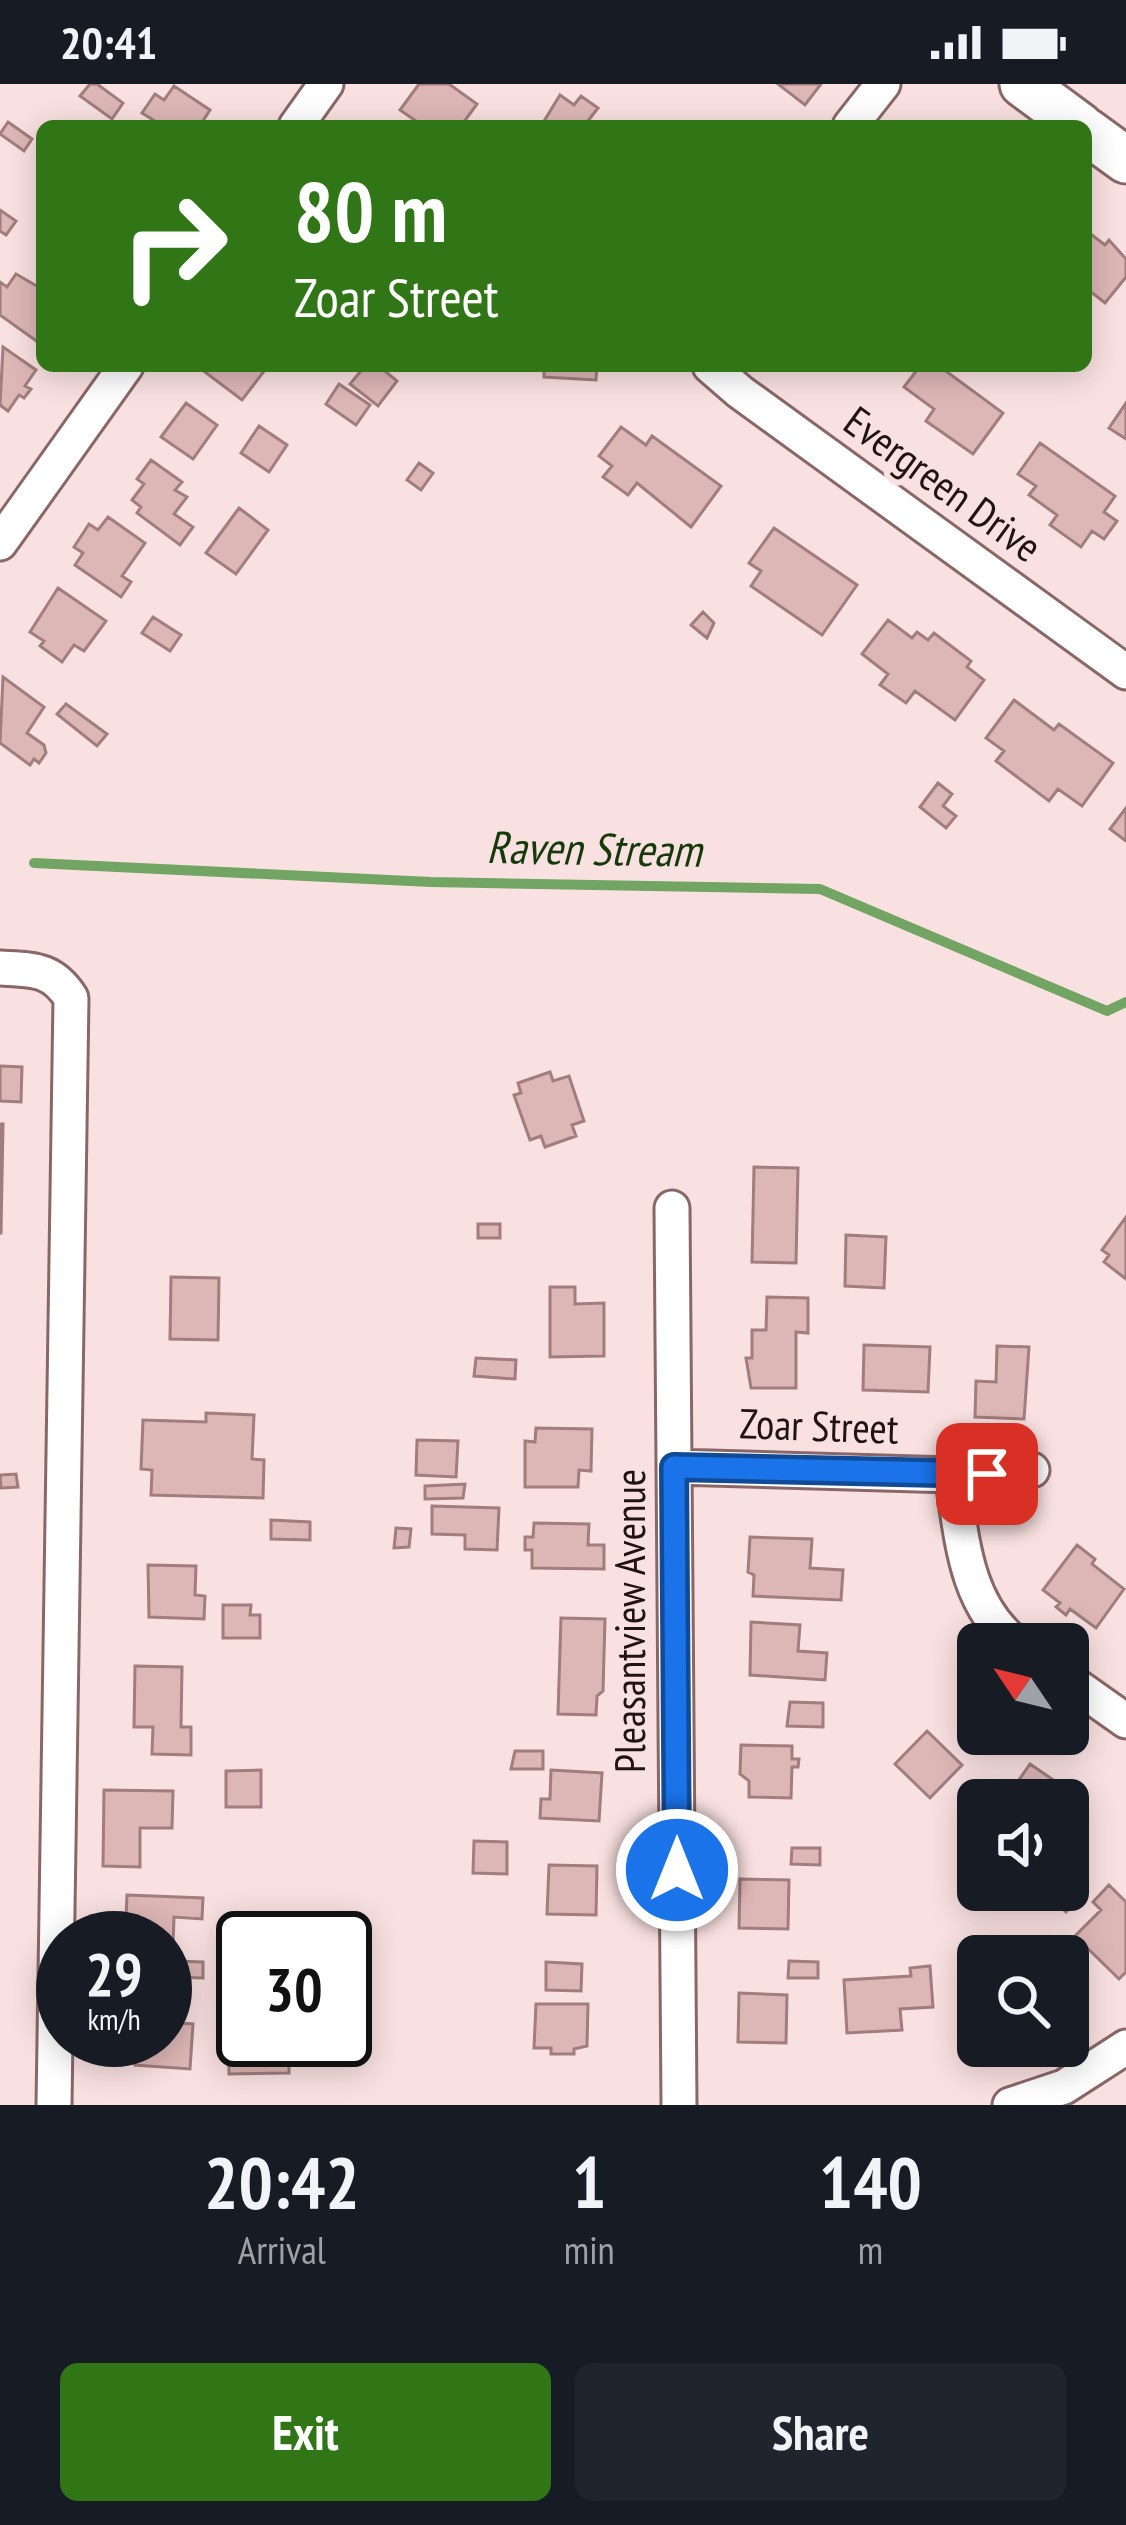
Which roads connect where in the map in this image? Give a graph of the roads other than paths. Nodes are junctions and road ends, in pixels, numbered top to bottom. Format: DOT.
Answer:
graph roads {
  1 [pos="326,84"];
  2 [pos="883,84"];
  3 [pos="1022,84"];
  4 [pos="300,120"];
  5 [pos="855,120"];
  6 [pos="1072,120"];
  7 [pos="1092,135"];
  8 [pos="1126,160"];
  9 [pos="122,372"];
  10 [pos="717,372"];
  11 [pos="0,543"];
  12 [pos="1126,672"];
  13 [pos="0,968"];
  14 [pos="672,1208"];
  15 [pos="674,1467"];
  16 [pos="1032,1470"];
  17 [pos="952,1475"];
  18 [pos="992,1623"];
  19 [pos="1089,1695"];
  20 [pos="1126,1721"];
  21 [pos="1126,2047"];
  22 [pos="54,2105"];
  23 [pos="679,2105"];
  24 [pos="1010,2105"];
  1 -- 4 [label="street"];
  2 -- 5 [label="street"];
  3 -- 6 [label="main road"];
  7 -- 8 [label="main road"];
  9 -- 11 [label="street"];
  10 -- 12 [label="street, Evergreen Drive"];
  13 -- 22 [label="street"];
  14 -- 15 [label="street, Pleasantview Avenue"];
  15 -- 17 [label="street, Zoar Street"];
  15 -- 23 [label="street, Pleasantview Avenue"];
  16 -- 17 [label="street, Zoar Street"];
  17 -- 18 [label="street"];
  19 -- 20 [label="street"];
  21 -- 24 [label="street"];
}
